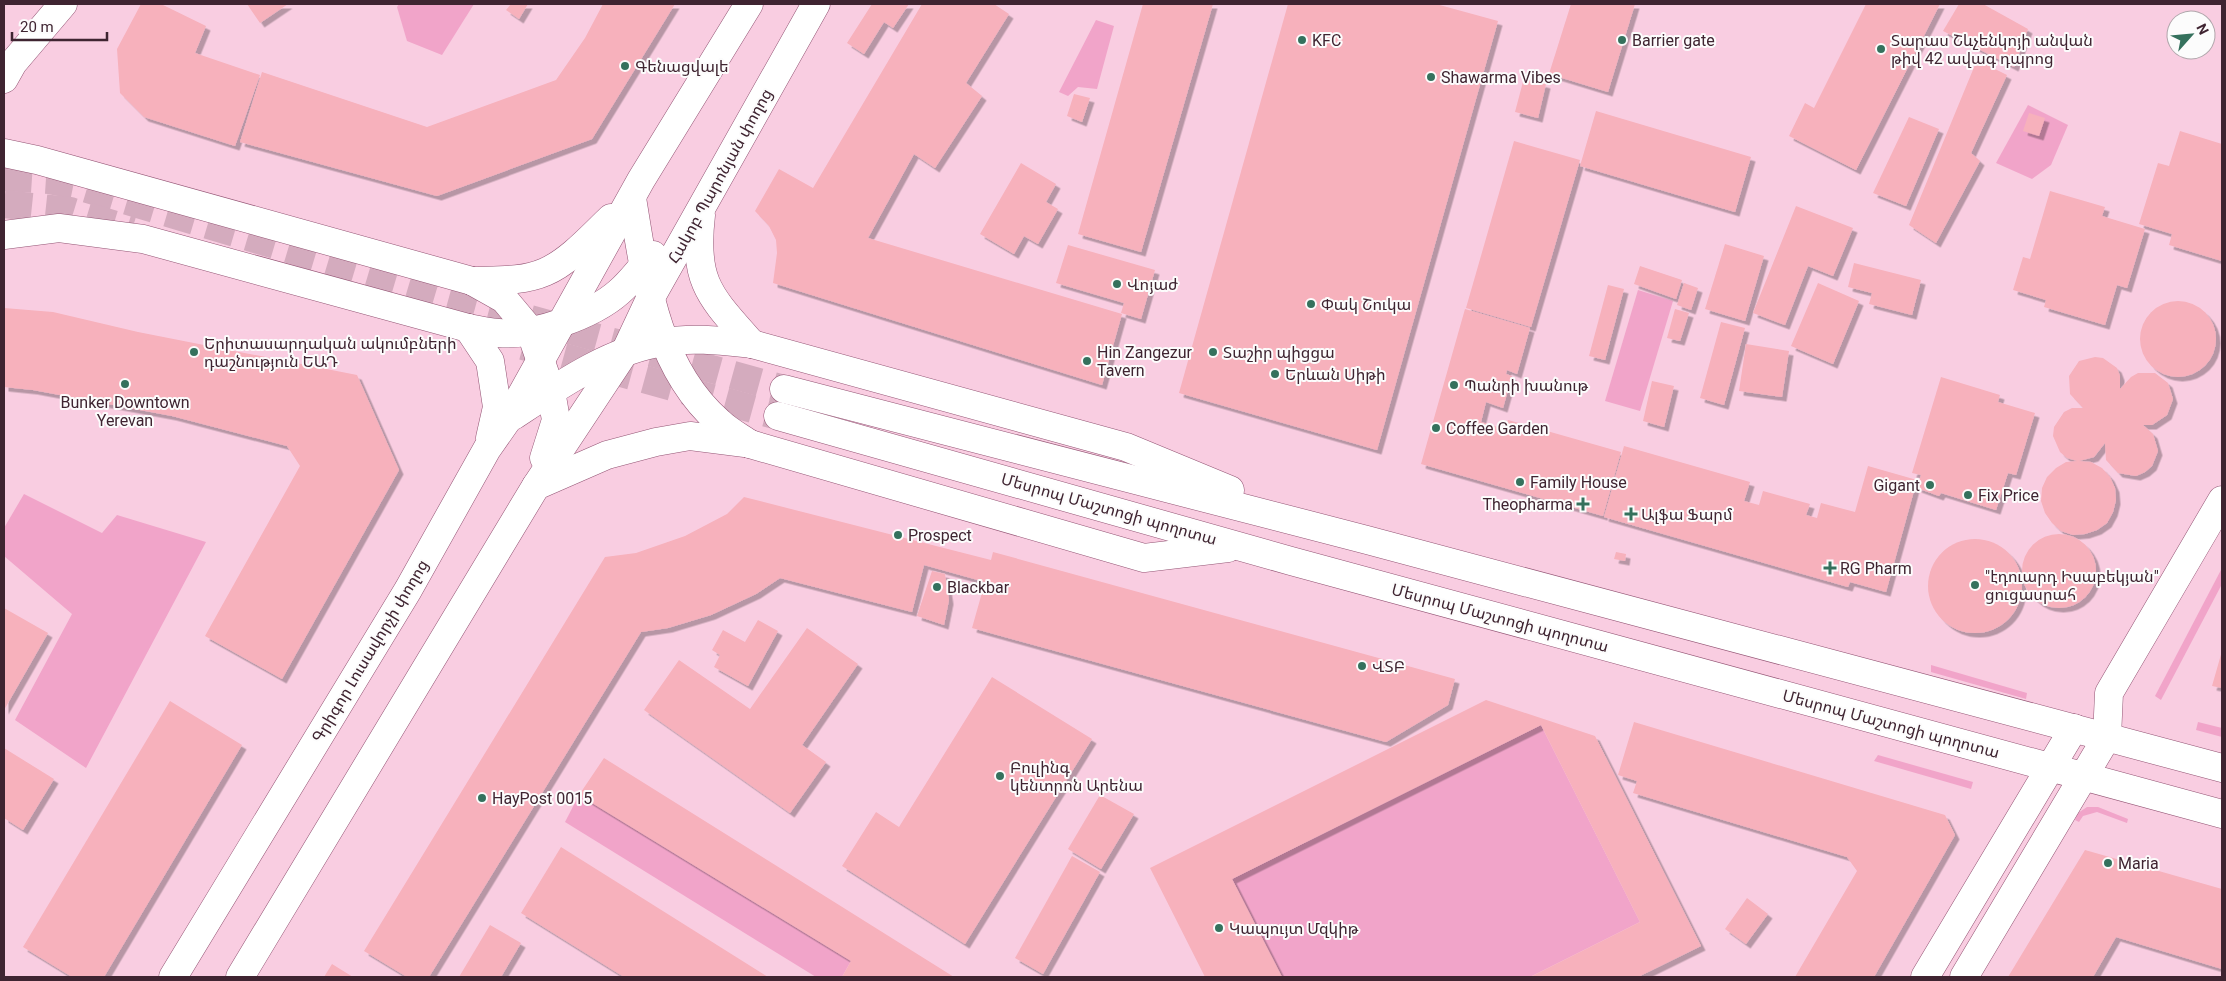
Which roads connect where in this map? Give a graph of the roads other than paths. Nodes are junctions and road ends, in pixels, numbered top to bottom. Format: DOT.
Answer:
graph roads {
  1 [pos="63,4"];
  2 [pos="749,4"];
  3 [pos="816,4"];
  4 [pos="4,79"];
  5 [pos="4,153"];
  6 [pos="632,198"];
  7 [pos="702,209"];
  8 [pos="4,235"];
  9 [pos="643,265"];
  10 [pos="472,281"];
  11 [pos="650,299"];
  12 [pos="562,322"];
  13 [pos="468,328"];
  14 [pos="530,330"];
  15 [pos="664,342"];
  16 [pos="752,344"];
  17 [pos="626,350"];
  18 [pos="541,360"];
  19 [pos="784,389"];
  20 [pos="551,391"];
  21 [pos="778,416"];
  22 [pos="508,419"];
  23 [pos="750,444"];
  24 [pos="487,449"];
  25 [pos="536,486"];
  26 [pos="2222,500"];
  27 [pos="1323,529"];
  28 [pos="1242,546"];
  29 [pos="2074,728"];
  30 [pos="2107,737"];
  31 [pos="2052,767"];
  32 [pos="2222,768"];
  33 [pos="2084,776"];
  34 [pos="2222,814"];
  35 [pos="173,977"];
  36 [pos="240,977"];
  37 [pos="1925,977"];
  38 [pos="1964,977"];
  1 -- 4 [label="main road"];
  2 -- 6 [label="main road"];
  3 -- 7 [label="main road, Հակոբ Պարոնյան փողոց"];
  5 -- 10 [label="main road"];
  6 -- 9 [label="main road"];
  6 -- 10 [label="main road"];
  6 -- 12 [label="main road"];
  7 -- 9 [label="main road"];
  7 -- 11 [label="main road, Հակոբ Պարոնյան փողոց"];
  7 -- 16 [label="main road"];
  8 -- 13 [label="main road"];
  9 -- 11 [label="main road"];
  9 -- 12 [label="main road"];
  10 -- 14 [label="main road"];
  11 -- 15 [label="main road"];
  11 -- 17 [label="main road, Հակոբ Պարոնյան փողոց"];
  12 -- 14 [label="main road"];
  12 -- 18 [label="main road, Գրիգոր Լուսավորչի փողոց"];
  13 -- 14 [label="main road"];
  13 -- 24 [label="main road"];
  14 -- 18 [label="main road"];
  15 -- 16 [label="main road"];
  15 -- 17 [label="main road"];
  15 -- 23 [label="main road"];
  16 -- 27 [label="main road"];
  17 -- 20 [label="main road"];
  17 -- 25 [label="main road"];
  18 -- 20 [label="main road"];
  18 -- 22 [label="main road, Գրիգոր Լուսավորչի փողոց"];
  19 -- 27 [label="main road, Մեսրոպ Մաշտոցի պողոտա"];
  20 -- 22 [label="main road"];
  20 -- 25 [label="main road"];
  21 -- 28 [label="main road, Մեսրոպ Մաշտոցի պողոտա"];
  22 -- 24 [label="main road, Գրիգոր Լուսավորչի փողոց"];
  23 -- 25 [label="main road"];
  23 -- 28 [label="main road"];
  24 -- 35 [label="main road, Գրիգոր Լուսավորչի փողոց"];
  25 -- 36 [label="main road"];
  26 -- 30 [label="main road"];
  27 -- 29 [label="main road, Մեսրոպ Մաշտոցի պողոտա"];
  28 -- 31 [label="main road, Մեսրոպ Մաշտոցի պողոտա"];
  29 -- 30 [label="main road, Մեսրոպ Մաշտոցի պողոտա"];
  29 -- 31 [label="main road"];
  30 -- 32 [label="main road, Մեսրոպ Մաշտոցի պողոտա"];
  30 -- 33 [label="main road"];
  31 -- 33 [label="main road, Մեսրոպ Մաշտոցի պողոտա"];
  31 -- 37 [label="main road"];
  33 -- 34 [label="main road, Մեսրոպ Մաշտոցի պողոտա"];
  33 -- 38 [label="main road"];
}
